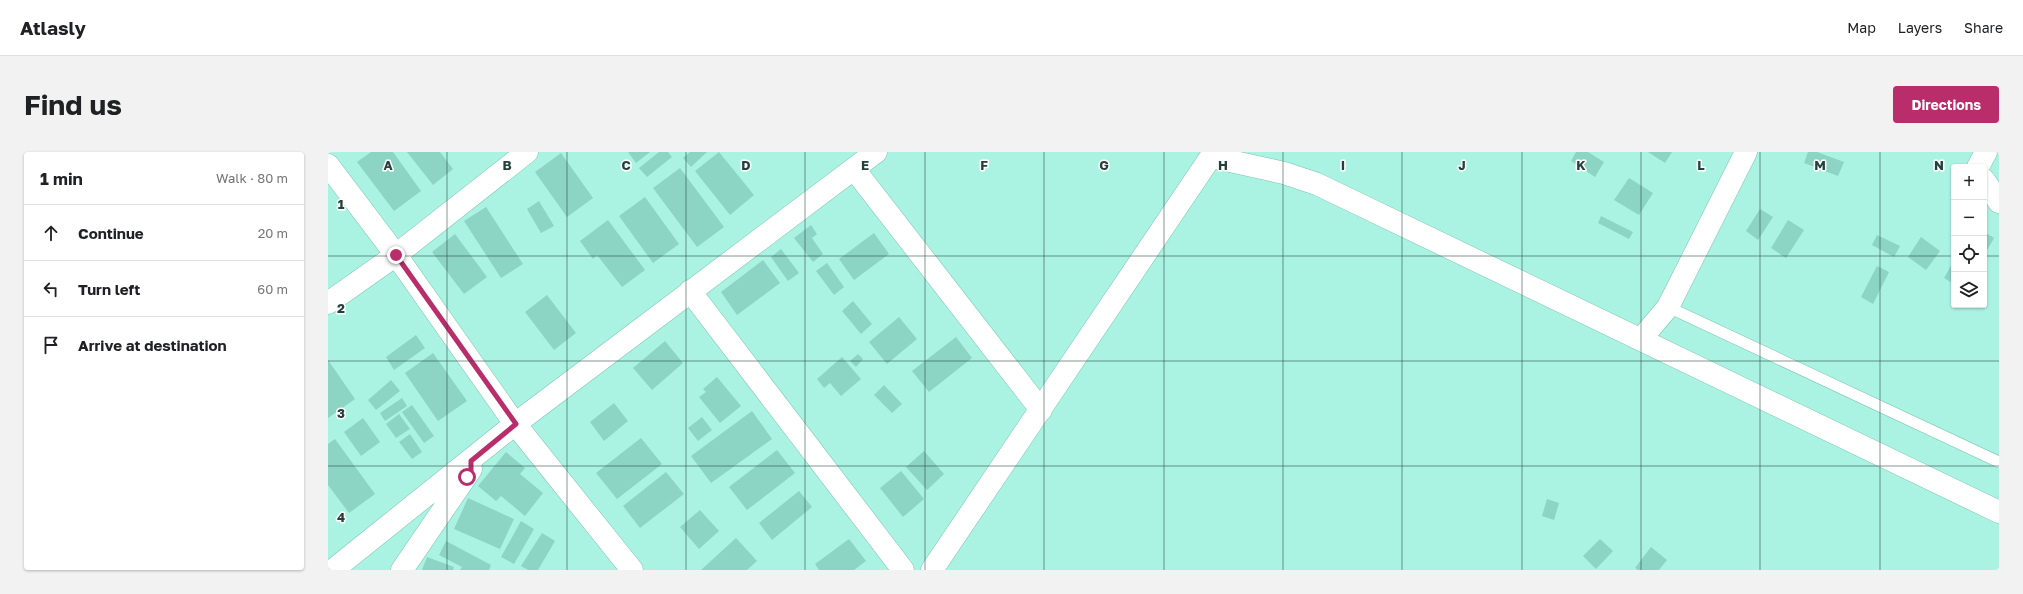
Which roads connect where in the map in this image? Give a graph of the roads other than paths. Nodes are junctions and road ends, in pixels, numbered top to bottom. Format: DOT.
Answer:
graph roads {
  1 [pos="527,152"];
  2 [pos="876,152"];
  3 [pos="1746,152"];
  4 [pos="1986,152"];
  5 [pos="1213,155"];
  6 [pos="1980,164"];
  7 [pos="328,165"];
  8 [pos="854,169"];
  9 [pos="1987,184"];
  10 [pos="1999,202"];
  11 [pos="396,255"];
  12 [pos="690,292"];
  13 [pos="328,303"];
  14 [pos="1668,307"];
  15 [pos="1641,339"];
  16 [pos="1041,410"];
  17 [pos="516,424"];
  18 [pos="471,461"];
  19 [pos="1999,462"];
  20 [pos="1999,512"];
  21 [pos="333,570"];
  22 [pos="402,570"];
  23 [pos="632,570"];
  24 [pos="903,570"];
  25 [pos="932,570"];
  1 -- 11 [label="street"];
  2 -- 8 [label="street"];
  3 -- 14 [label="street"];
  4 -- 6 [label="street"];
  5 -- 15 [label="street"];
  5 -- 16 [label="street"];
  7 -- 11 [label="street"];
  8 -- 12 [label="street"];
  8 -- 16 [label="street"];
  9 -- 10 [label="street"];
  11 -- 13 [label="street"];
  11 -- 17 [label="street"];
  12 -- 17 [label="street"];
  12 -- 24 [label="street"];
  14 -- 15 [label="street"];
  14 -- 19 [label="lane"];
  15 -- 20 [label="street"];
  16 -- 25 [label="street"];
  17 -- 18 [label="street"];
  17 -- 23 [label="street"];
  18 -- 21 [label="street"];
  18 -- 22 [label="street"];
}
